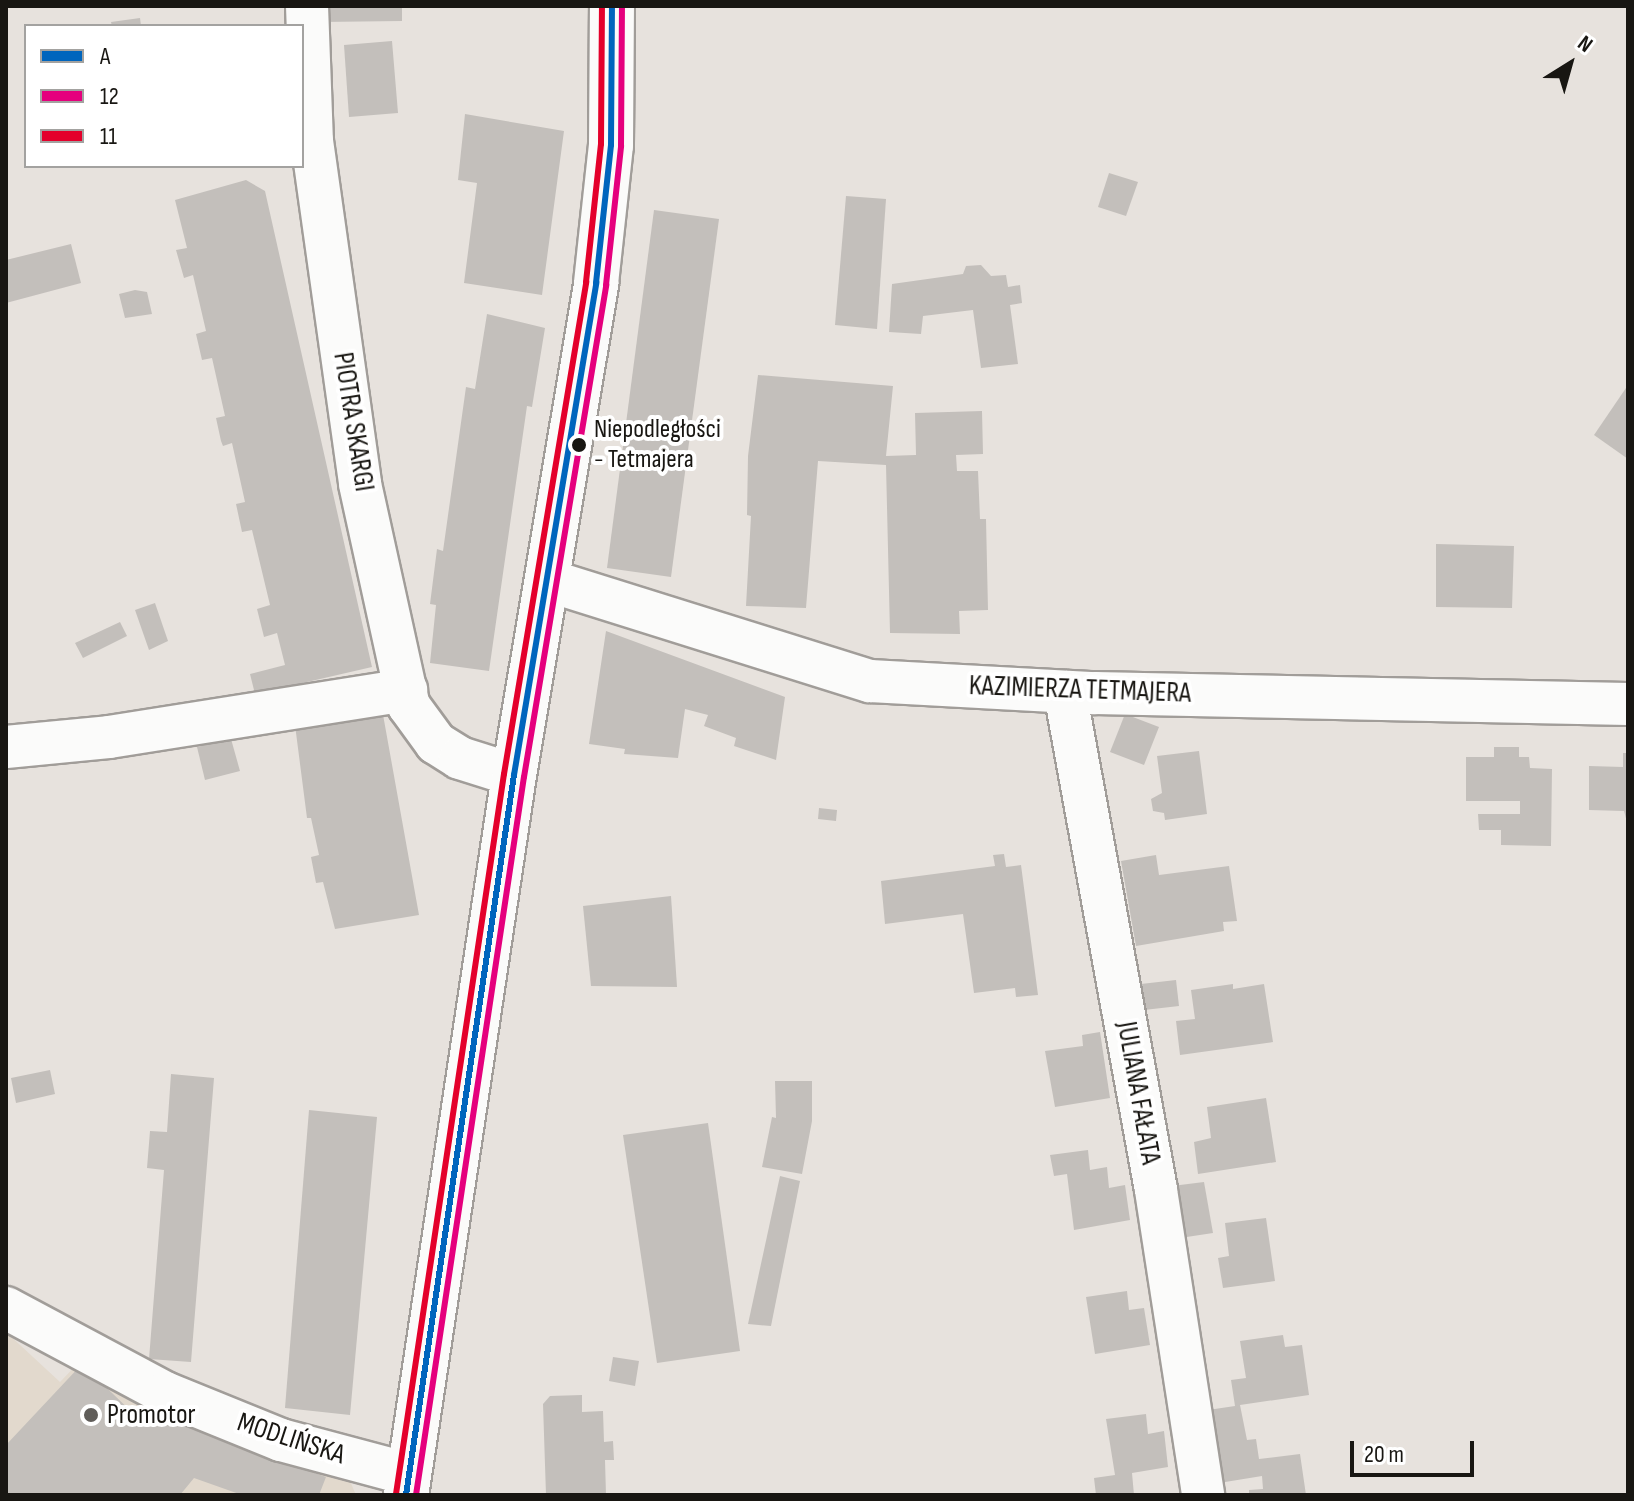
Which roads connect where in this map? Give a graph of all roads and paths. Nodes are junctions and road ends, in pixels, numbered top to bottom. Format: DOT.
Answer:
graph roads {
  1 [pos="307,6"];
  2 [pos="612,6"];
  3 [pos="547,580"];
  4 [pos="406,690"];
  5 [pos="1065,692"];
  6 [pos="1628,704"];
  7 [pos="6,747"];
  8 [pos="514,775"];
  9 [pos="6,1308"];
  10 [pos="407,1484"];
  11 [pos="1203,1495"];
  1 -- 4 [label="street, PIOTRA SKARGI"];
  2 -- 3 [label="street"];
  3 -- 5 [label="street, KAZIMIERZA TETMAJERA"];
  3 -- 8 [label="street"];
  4 -- 7 [label="street"];
  4 -- 8 [label="street, PIOTRA SKARGI"];
  5 -- 6 [label="street, KAZIMIERZA TETMAJERA"];
  5 -- 11 [label="street, JULIANA FAŁATA"];
  8 -- 10 [label="street"];
  9 -- 10 [label="street, MODLIŃSKA"];
}
